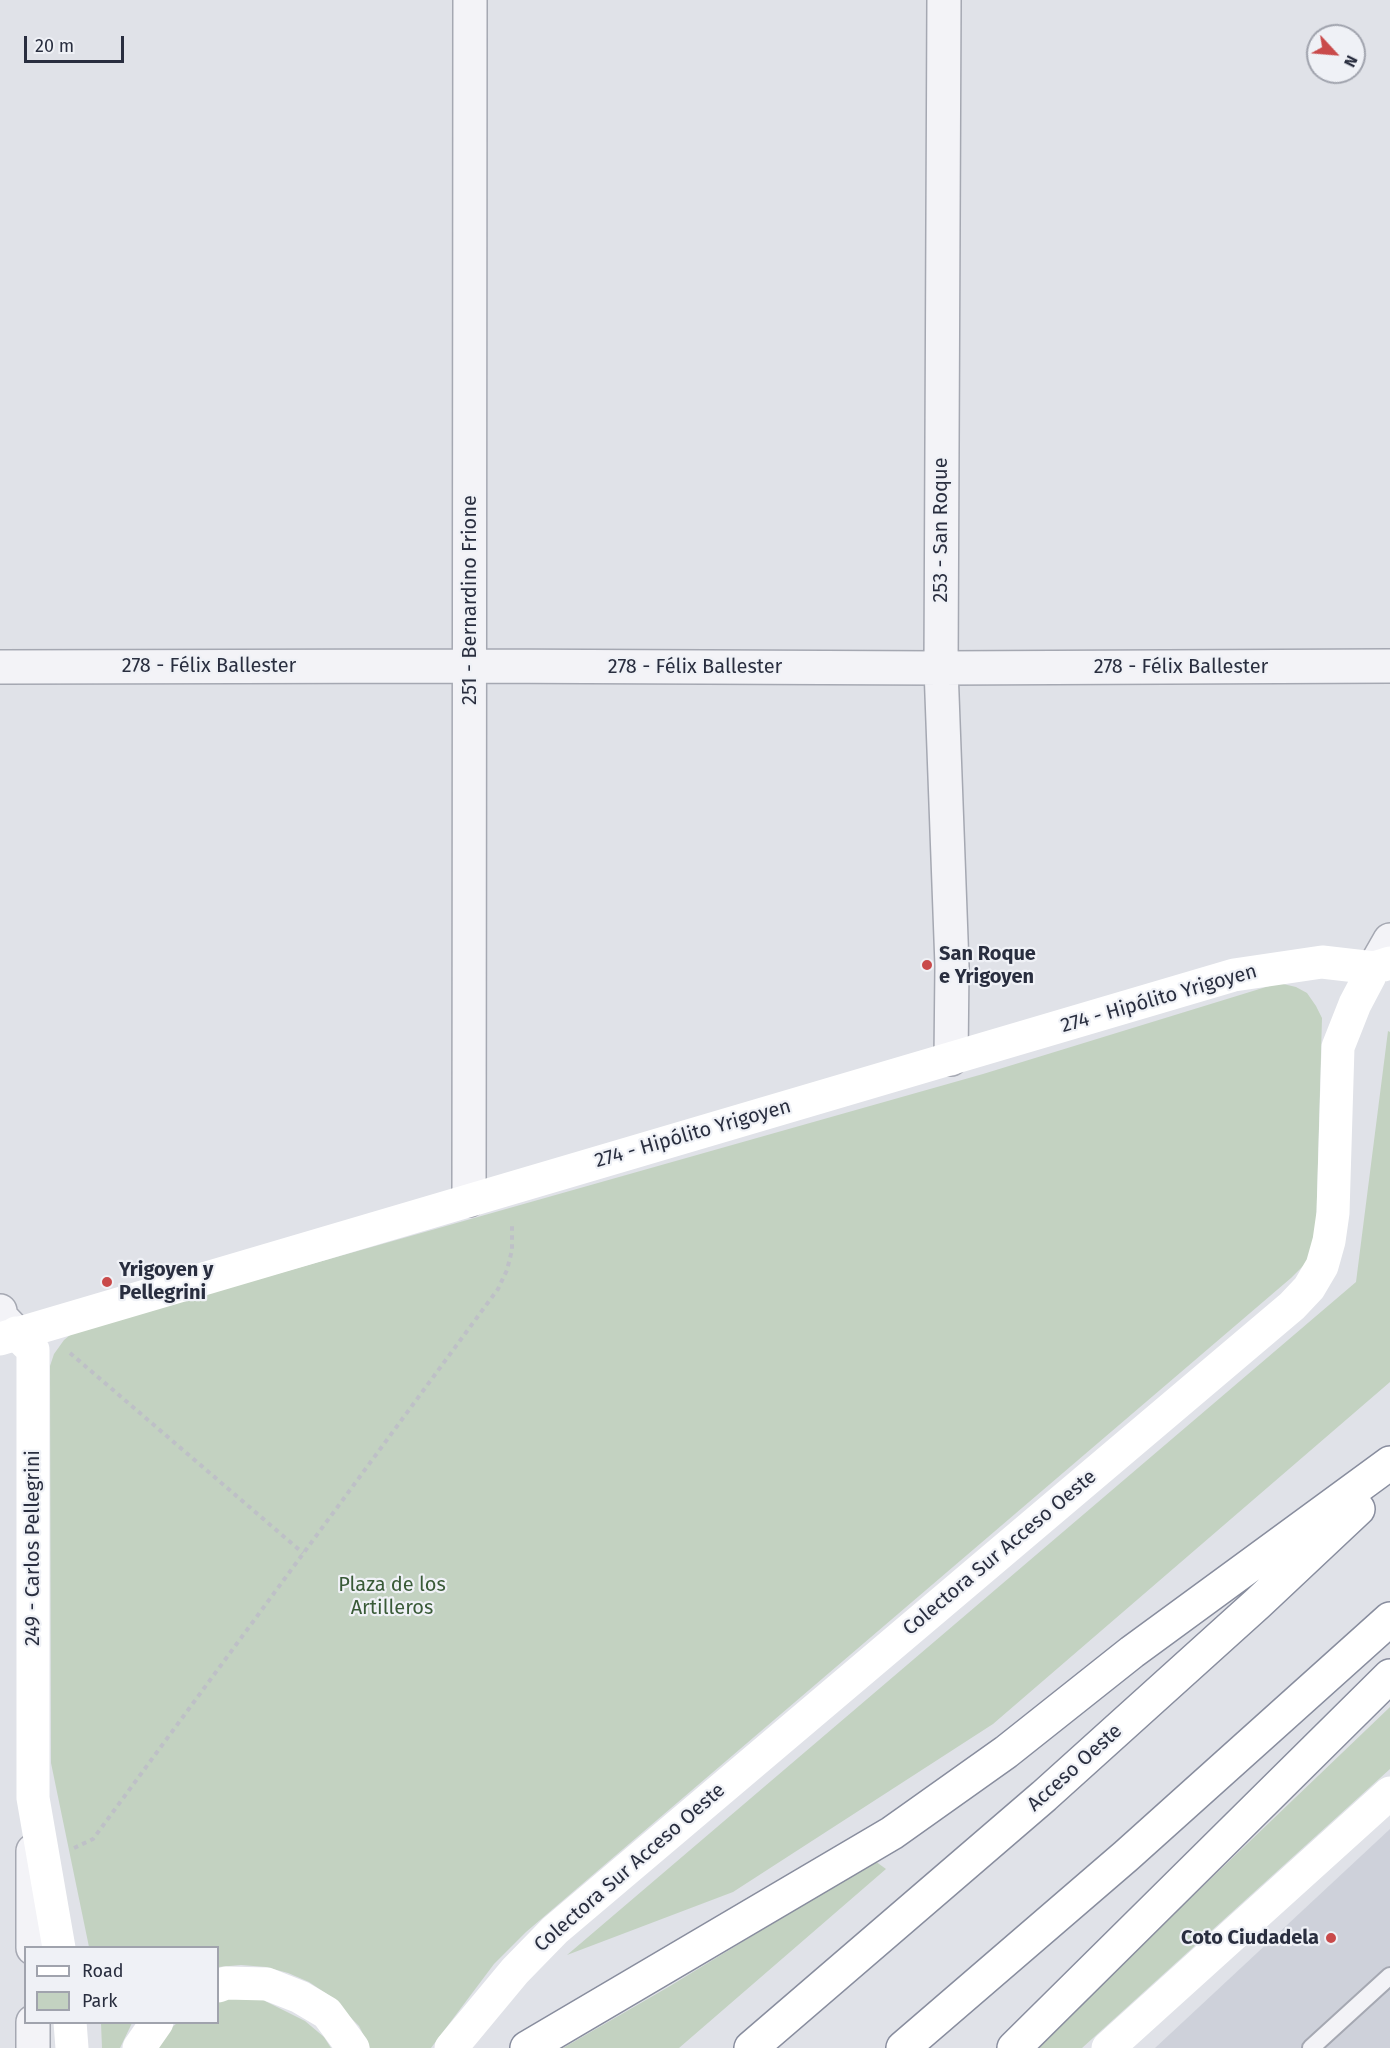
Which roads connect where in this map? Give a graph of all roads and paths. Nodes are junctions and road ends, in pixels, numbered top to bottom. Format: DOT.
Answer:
graph roads {
  1 [pos="470,0"];
  2 [pos="944,0"];
  3 [pos="470,666"];
  4 [pos="1390,666"];
  5 [pos="0,667"];
  6 [pos="940,668"];
  7 [pos="1390,940"];
  8 [pos="1385,968"];
  9 [pos="951,1059"];
  10 [pos="469,1200"];
  11 [pos="511,1214"];
  12 [pos="5,1328"];
  13 [pos="70,1353"];
  14 [pos="1390,1463"];
  15 [pos="1390,1479"];
  16 [pos="303,1553"];
  17 [pos="1390,1619"];
  18 [pos="1390,1676"];
  19 [pos="1390,1793"];
  20 [pos="33,1798"];
  21 [pos="69,1850"];
  22 [pos="33,1946"];
  23 [pos="59,1946"];
  24 [pos="1390,1976"];
  25 [pos="219,1986"];
  26 [pos="33,2024"];
  27 [pos="70,2024"];
  28 [pos="156,2024"];
  29 [pos="33,2048"];
  30 [pos="72,2048"];
  31 [pos="139,2048"];
  32 [pos="352,2048"];
  33 [pos="451,2048"];
  34 [pos="526,2048"];
  35 [pos="751,2048"];
  36 [pos="903,2048"];
  37 [pos="1014,2048"];
  38 [pos="1108,2048"];
  39 [pos="1311,2048"];
  1 -- 3 [label="street, 251 - Bernardino Frione"];
  2 -- 6 [label="street, 253 - San Roque"];
  3 -- 5 [label="street, 278 - Félix Ballester"];
  3 -- 6 [label="street, 278 - Félix Ballester"];
  3 -- 10 [label="street, 251 - Bernardino Frione"];
  4 -- 6 [label="street, 278 - Félix Ballester"];
  6 -- 9 [label="street, 253 - San Roque"];
  7 -- 8 [label="street"];
  8 -- 9 [label="main road, 274 - Hipólito Yrigoyen"];
  8 -- 33 [label="main road, Colectora Sur Acceso Oeste"];
  9 -- 10 [label="main road, 274 - Hipólito Yrigoyen"];
  10 -- 12 [label="main road, 274 - Hipólito Yrigoyen"];
  11 -- 16 [label="path"];
  12 -- 20 [label="main road, 249 - Carlos Pellegrini"];
  13 -- 16 [label="path"];
  14 -- 34 [label="main road"];
  15 -- 35 [label="main road, Acceso Oeste"];
  16 -- 21 [label="path"];
  17 -- 36 [label="main road"];
  18 -- 37 [label="main road"];
  19 -- 38 [label="main road"];
  20 -- 22 [label="street, 249 - Carlos Pellegrini"];
  20 -- 23 [label="main road, 249 - Carlos Pellegrini"];
  24 -- 39 [label="lane"];
  25 -- 32 [label="main road"];
  26 -- 29 [label="street"];
  27 -- 30 [label="main road"];
  28 -- 31 [label="main road"];
}
